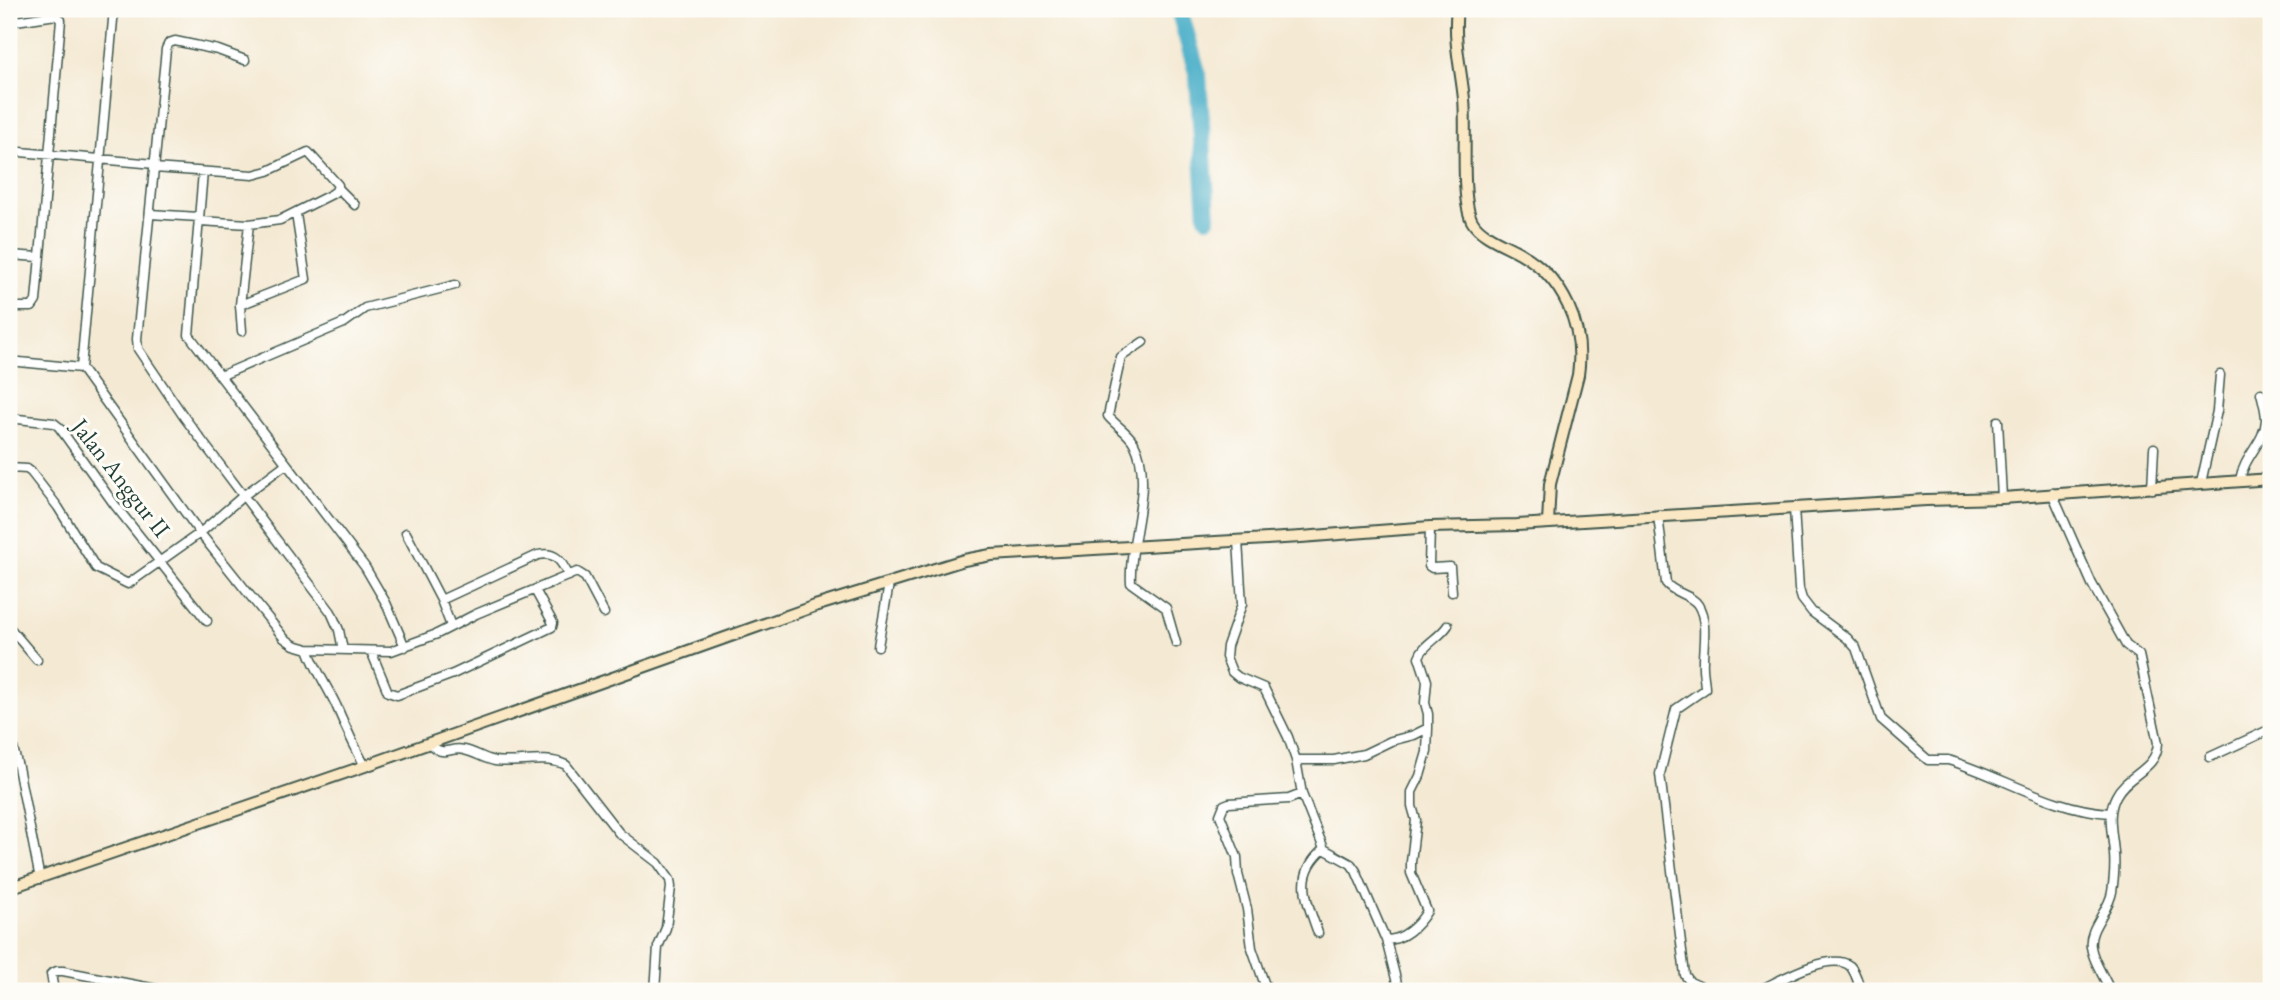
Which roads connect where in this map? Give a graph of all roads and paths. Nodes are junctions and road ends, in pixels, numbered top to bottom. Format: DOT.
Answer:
graph roads {
  1 [pos="114,9"];
  2 [pos="1457,9"];
  3 [pos="9,24"];
  4 [pos="245,60"];
  5 [pos="9,151"];
  6 [pos="48,155"];
  7 [pos="101,160"];
  8 [pos="154,166"];
  9 [pos="203,172"];
  10 [pos="338,188"];
  11 [pos="355,205"];
  12 [pos="150,214"];
  13 [pos="296,214"];
  14 [pos="200,219"];
  15 [pos="249,224"];
  16 [pos="9,255"];
  17 [pos="39,257"];
  18 [pos="455,285"];
  19 [pos="240,305"];
  20 [pos="9,307"];
  21 [pos="242,331"];
  22 [pos="1143,342"];
  23 [pos="9,361"];
  24 [pos="81,368"];
  25 [pos="220,376"];
  26 [pos="2220,376"];
  27 [pos="2261,393"];
  28 [pos="9,418"];
  29 [pos="1998,421"];
  30 [pos="2154,448"];
  31 [pos="286,464"];
  32 [pos="9,468"];
  33 [pos="2271,479"];
  34 [pos="2240,480"];
  35 [pos="2201,483"];
  36 [pos="2152,489"];
  37 [pos="2052,493"];
  38 [pos="243,496"];
  39 [pos="2003,498"];
  40 [pos="1794,508"];
  41 [pos="1658,515"];
  42 [pos="1548,523"];
  43 [pos="1430,527"];
  44 [pos="200,533"];
  45 [pos="406,533"];
  46 [pos="1238,541"];
  47 [pos="1135,547"];
  48 [pos="160,560"];
  49 [pos="567,572"];
  50 [pos="889,584"];
  51 [pos="535,590"];
  52 [pos="1452,592"];
  53 [pos="441,600"];
  54 [pos="604,613"];
  55 [pos="207,621"];
  56 [pos="1448,625"];
  57 [pos="451,626"];
  58 [pos="9,627"];
  59 [pos="1176,643"];
  60 [pos="405,646"];
  61 [pos="878,646"];
  62 [pos="308,649"];
  63 [pos="344,650"];
  64 [pos="371,652"];
  65 [pos="37,660"];
  66 [pos="1428,729"];
  67 [pos="2271,729"];
  68 [pos="9,732"];
  69 [pos="429,743"];
  70 [pos="2210,757"];
  71 [pos="1296,760"];
  72 [pos="365,766"];
  73 [pos="1302,794"];
  74 [pos="2110,813"];
  75 [pos="1324,849"];
  76 [pos="40,879"];
  77 [pos="9,888"];
  78 [pos="1318,933"];
  79 [pos="1385,940"];
  80 [pos="54,991"];
  81 [pos="167,991"];
  82 [pos="655,991"];
  83 [pos="1267,991"];
  84 [pos="1399,991"];
  85 [pos="1710,991"];
  86 [pos="1758,991"];
  87 [pos="1861,991"];
  88 [pos="2110,991"];
  1 -- 7 [label="street"];
  2 -- 42 [label="street"];
  3 -- 6 [label="street"];
  4 -- 8 [label="street"];
  5 -- 6 [label="street"];
  6 -- 7 [label="street"];
  6 -- 17 [label="street"];
  7 -- 8 [label="street"];
  7 -- 24 [label="street"];
  8 -- 9 [label="street"];
  8 -- 12 [label="street"];
  9 -- 10 [label="street"];
  9 -- 14 [label="street"];
  10 -- 11 [label="street"];
  10 -- 13 [label="street"];
  12 -- 14 [label="street"];
  12 -- 38 [label="street"];
  13 -- 15 [label="street"];
  13 -- 19 [label="street"];
  14 -- 15 [label="street"];
  14 -- 25 [label="street"];
  15 -- 19 [label="street"];
  16 -- 17 [label="street"];
  17 -- 20 [label="street"];
  18 -- 25 [label="street"];
  19 -- 21 [label="street"];
  22 -- 47 [label="street"];
  23 -- 24 [label="street"];
  24 -- 44 [label="street"];
  25 -- 31 [label="street"];
  26 -- 35 [label="street"];
  27 -- 34 [label="street"];
  28 -- 48 [label="street, Jalan Anggur II"];
  29 -- 39 [label="street"];
  30 -- 36 [label="street"];
  31 -- 38 [label="street"];
  31 -- 60 [label="street"];
  32 -- 48 [label="street"];
  33 -- 34 [label="street"];
  34 -- 35 [label="street"];
  35 -- 36 [label="street"];
  36 -- 37 [label="street"];
  37 -- 39 [label="street"];
  37 -- 74 [label="street"];
  38 -- 44 [label="street"];
  38 -- 63 [label="street"];
  39 -- 40 [label="street"];
  40 -- 41 [label="street"];
  40 -- 74 [label="street"];
  41 -- 42 [label="street"];
  41 -- 85 [label="street"];
  42 -- 43 [label="street"];
  43 -- 46 [label="street"];
  43 -- 52 [label="street"];
  44 -- 48 [label="street"];
  44 -- 62 [label="street"];
  45 -- 53 [label="street"];
  46 -- 47 [label="street"];
  46 -- 71 [label="street"];
  47 -- 50 [label="street"];
  47 -- 59 [label="street"];
  48 -- 55 [label="street, Jalan Anggur II"];
  49 -- 51 [label="street"];
  49 -- 53 [label="street"];
  49 -- 54 [label="street"];
  50 -- 61 [label="street"];
  50 -- 69 [label="street"];
  51 -- 57 [label="street"];
  51 -- 64 [label="street"];
  53 -- 57 [label="street"];
  56 -- 66 [label="street"];
  57 -- 60 [label="street"];
  58 -- 65 [label="street"];
  60 -- 64 [label="street"];
  62 -- 63 [label="street"];
  62 -- 72 [label="street"];
  63 -- 64 [label="street"];
  66 -- 71 [label="street"];
  66 -- 79 [label="street"];
  67 -- 70 [label="street"];
  68 -- 76 [label="street"];
  69 -- 72 [label="street"];
  69 -- 82 [label="street"];
  71 -- 73 [label="street"];
  72 -- 76 [label="street"];
  73 -- 75 [label="street"];
  73 -- 83 [label="street"];
  74 -- 88 [label="street"];
  75 -- 78 [label="street"];
  75 -- 79 [label="street"];
  76 -- 77 [label="street"];
  79 -- 84 [label="street"];
  80 -- 81 [label="street"];
  86 -- 87 [label="street"];
}
